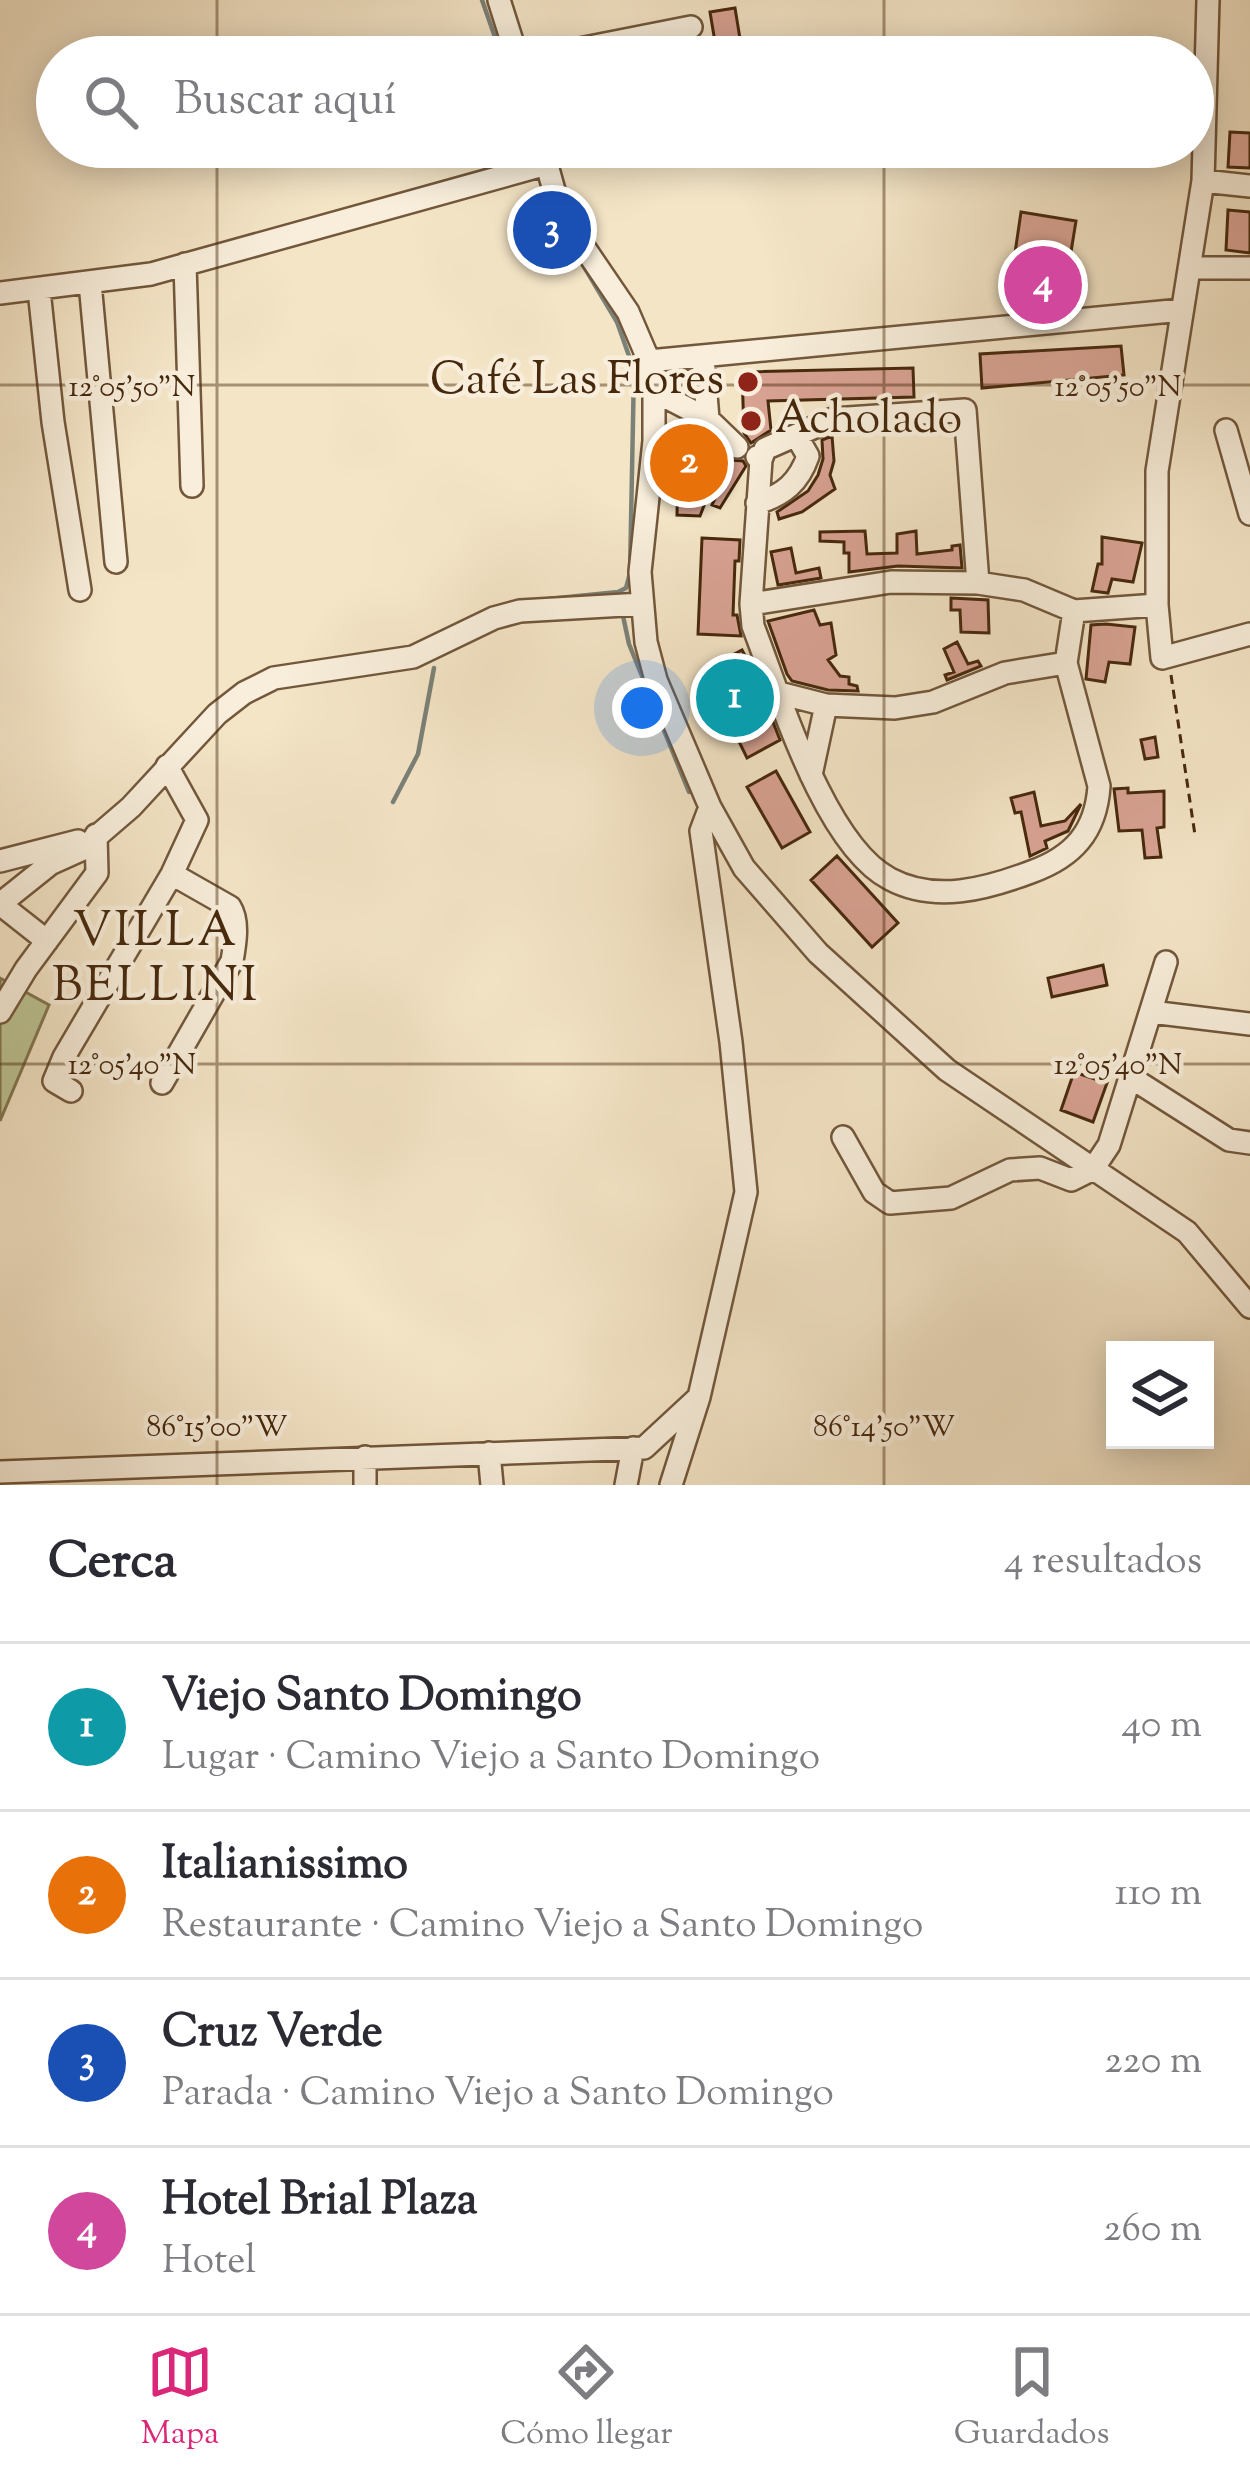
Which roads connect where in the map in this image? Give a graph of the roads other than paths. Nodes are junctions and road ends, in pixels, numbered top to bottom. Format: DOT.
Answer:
graph roads {
  1 [pos="499,0"];
  2 [pos="1208,0"];
  3 [pos="692,27"];
  4 [pos="510,36"];
  5 [pos="641,36"];
  6 [pos="1207,36"];
  7 [pos="504,168"];
  8 [pos="547,168"];
  9 [pos="1203,168"];
  10 [pos="1203,182"];
  11 [pos="1250,186"];
  12 [pos="185,264"];
  13 [pos="1192,268"];
  14 [pos="1250,268"];
  15 [pos="90,283"];
  16 [pos="39,290"];
  17 [pos="0,293"];
  18 [pos="1182,310"];
  19 [pos="703,357"];
  20 [pos="650,361"];
  21 [pos="655,391"];
  22 [pos="708,419"];
  23 [pos="1226,430"];
  24 [pos="797,436"];
  25 [pos="752,454"];
  26 [pos="192,486"];
  27 [pos="757,503"];
  28 [pos="1250,514"];
  29 [pos="116,562"];
  30 [pos="978,583"];
  31 [pos="80,590"];
  32 [pos="641,604"];
  33 [pos="751,604"];
  34 [pos="1157,605"];
  35 [pos="1074,611"];
  36 [pos="1250,634"];
  37 [pos="1066,663"];
  38 [pos="779,693"];
  39 [pos="826,705"];
  40 [pos="167,766"];
  41 [pos="810,779"];
  42 [pos="710,806"];
  43 [pos="96,836"];
  44 [pos="0,861"];
  45 [pos="172,874"];
  46 [pos="3,893"];
  47 [pos="46,941"];
  48 [pos="1166,962"];
  49 [pos="0,1012"];
  50 [pos="1151,1012"];
  51 [pos="1250,1024"];
  52 [pos="1130,1077"];
  53 [pos="162,1083"];
  54 [pos="71,1090"];
  55 [pos="843,1137"];
  56 [pos="1250,1143"];
  57 [pos="1093,1168"];
  58 [pos="1250,1307"];
  59 [pos="699,1397"];
  60 [pos="633,1448"];
  61 [pos="489,1454"];
  62 [pos="365,1457"];
  63 [pos="0,1472"];
  64 [pos="217,1473"];
  65 [pos="122,1475"];
  66 [pos="31,1478"];
  67 [pos="365,1485"];
  68 [pos="491,1485"];
  69 [pos="626,1485"];
  70 [pos="671,1485"];
  1 -- 4 [label="street"];
  2 -- 6 [label="street"];
  3 -- 5 [label="street"];
  7 -- 12 [label="street"];
  8 -- 20 [label="street"];
  9 -- 10 [label="street"];
  10 -- 11 [label="street"];
  10 -- 13 [label="street"];
  12 -- 15 [label="street"];
  12 -- 26 [label="street"];
  13 -- 14 [label="street"];
  13 -- 18 [label="street"];
  15 -- 16 [label="street"];
  15 -- 29 [label="street"];
  16 -- 17 [label="street"];
  16 -- 31 [label="street"];
  18 -- 19 [label="street"];
  18 -- 34 [label="street"];
  19 -- 20 [label="street"];
  19 -- 22 [label="street"];
  20 -- 21 [label="street"];
  21 -- 22 [label="street"];
  21 -- 32 [label="street"];
  22 -- 25 [label="street"];
  23 -- 28 [label="street"];
  24 -- 25 [label="street"];
  24 -- 27 [label="street"];
  24 -- 30 [label="street"];
  25 -- 27 [label="street"];
  27 -- 33 [label="street"];
  30 -- 33 [label="street"];
  30 -- 35 [label="street"];
  32 -- 40 [label="street"];
  32 -- 42 [label="street"];
  33 -- 38 [label="street"];
  34 -- 35 [label="street"];
  34 -- 36 [label="street"];
  35 -- 37 [label="street"];
  37 -- 39 [label="street"];
  37 -- 41 [label="street"];
  38 -- 39 [label="street"];
  38 -- 41 [label="street"];
  39 -- 41 [label="street"];
  40 -- 43 [label="street"];
  40 -- 45 [label="street"];
  42 -- 57 [label="street"];
  42 -- 59 [label="street"];
  43 -- 44 [label="street"];
  43 -- 46 [label="street"];
  43 -- 47 [label="street"];
  45 -- 53 [label="street"];
  45 -- 54 [label="street"];
  46 -- 47 [label="street"];
  47 -- 49 [label="street"];
  48 -- 50 [label="street"];
  50 -- 51 [label="street"];
  50 -- 52 [label="street"];
  52 -- 56 [label="street"];
  52 -- 57 [label="street"];
  55 -- 57 [label="street"];
  57 -- 58 [label="street"];
  59 -- 60 [label="street"];
  59 -- 70 [label="street"];
  60 -- 61 [label="street"];
  60 -- 69 [label="street"];
  61 -- 62 [label="street"];
  61 -- 68 [label="street"];
  62 -- 64 [label="street"];
  62 -- 67 [label="street"];
  63 -- 66 [label="street"];
  64 -- 65 [label="street"];
  65 -- 66 [label="street"];
}
